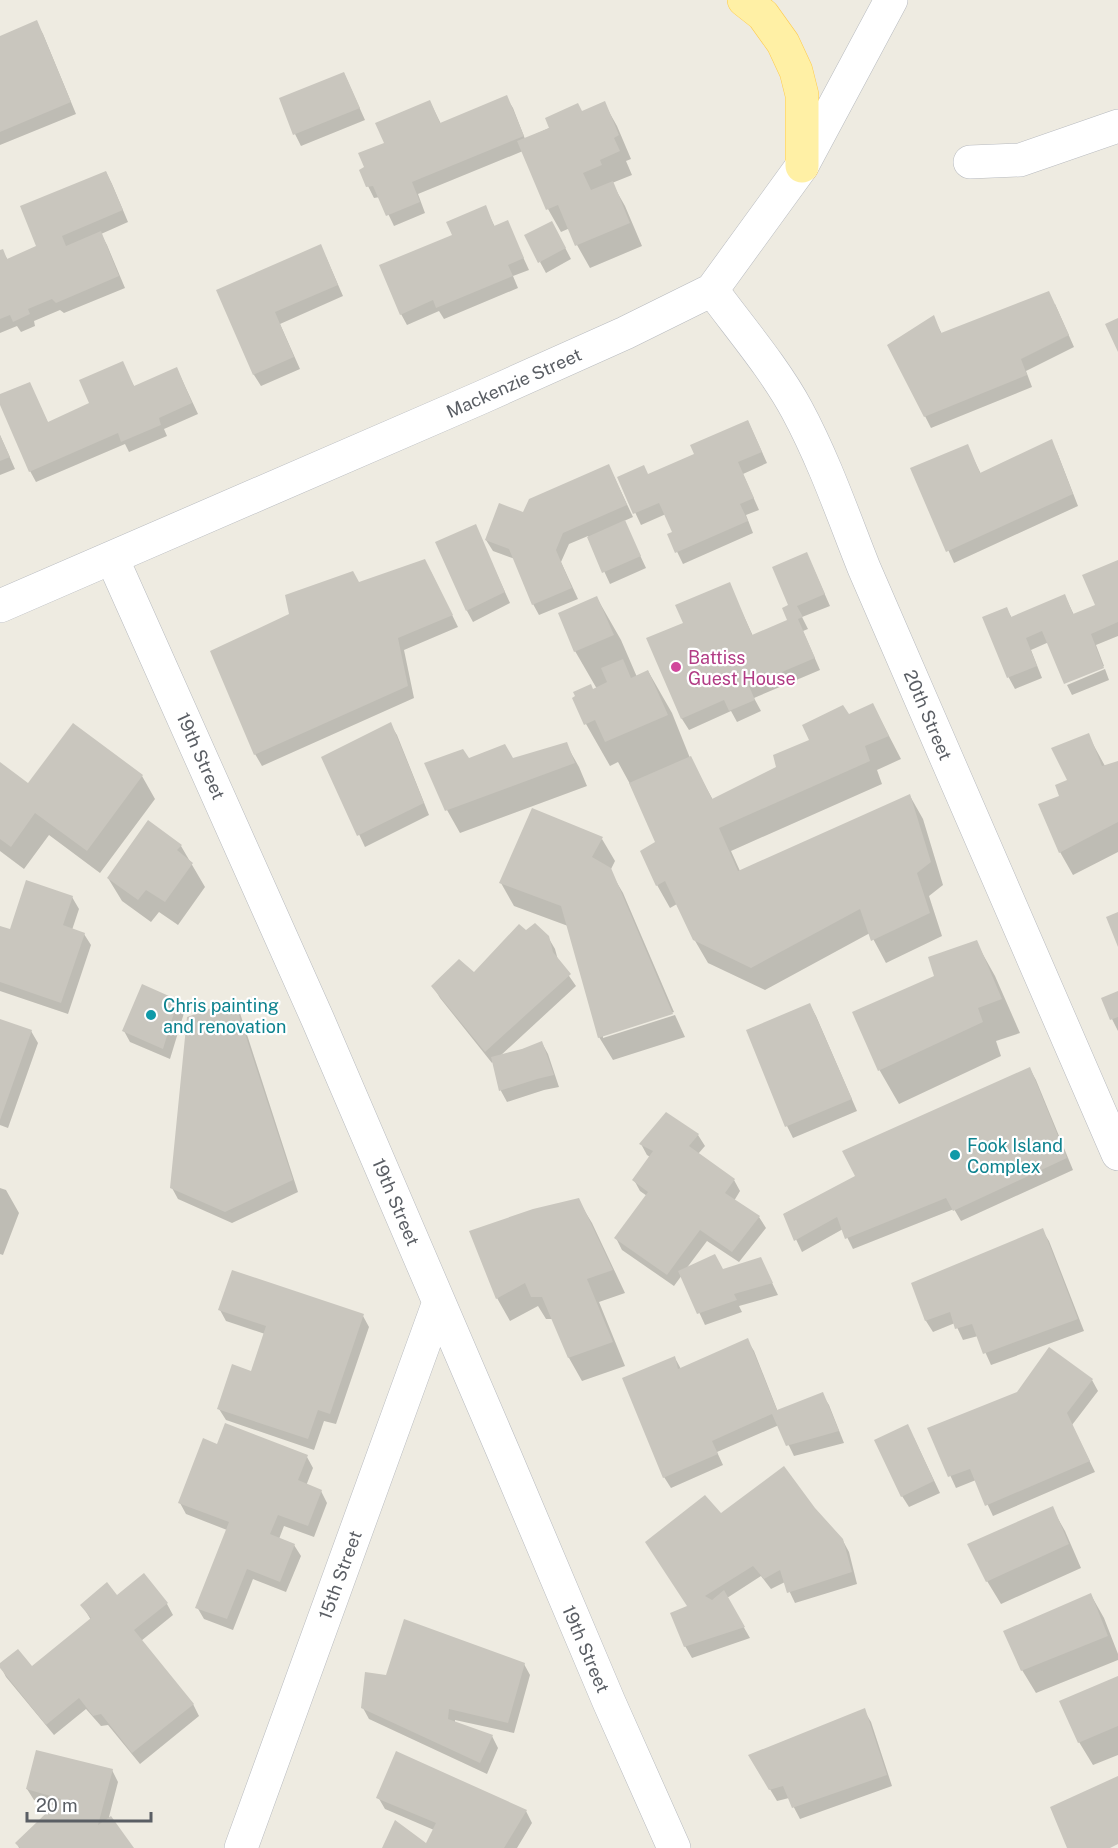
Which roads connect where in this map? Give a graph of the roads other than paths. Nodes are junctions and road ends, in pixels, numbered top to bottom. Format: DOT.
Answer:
graph roads {
  1 [pos="744,0"];
  2 [pos="891,0"];
  3 [pos="1118,126"];
  4 [pos="970,162"];
  5 [pos="802,165"];
  6 [pos="712,290"];
  7 [pos="112,558"];
  8 [pos="0,606"];
  9 [pos="1118,1154"];
  10 [pos="439,1302"];
  11 [pos="241,1848"];
  12 [pos="674,1848"];
  1 -- 5 [label="main road"];
  2 -- 5 [label="street, Mackenzie Street"];
  3 -- 4 [label="street"];
  5 -- 6 [label="street, Mackenzie Street"];
  6 -- 7 [label="street, Mackenzie Street"];
  6 -- 9 [label="street, 20th Street"];
  7 -- 8 [label="street, Mackenzie Street"];
  7 -- 10 [label="street, 19th Street"];
  10 -- 11 [label="street, 15th Street"];
  10 -- 12 [label="street, 19th Street"];
}
